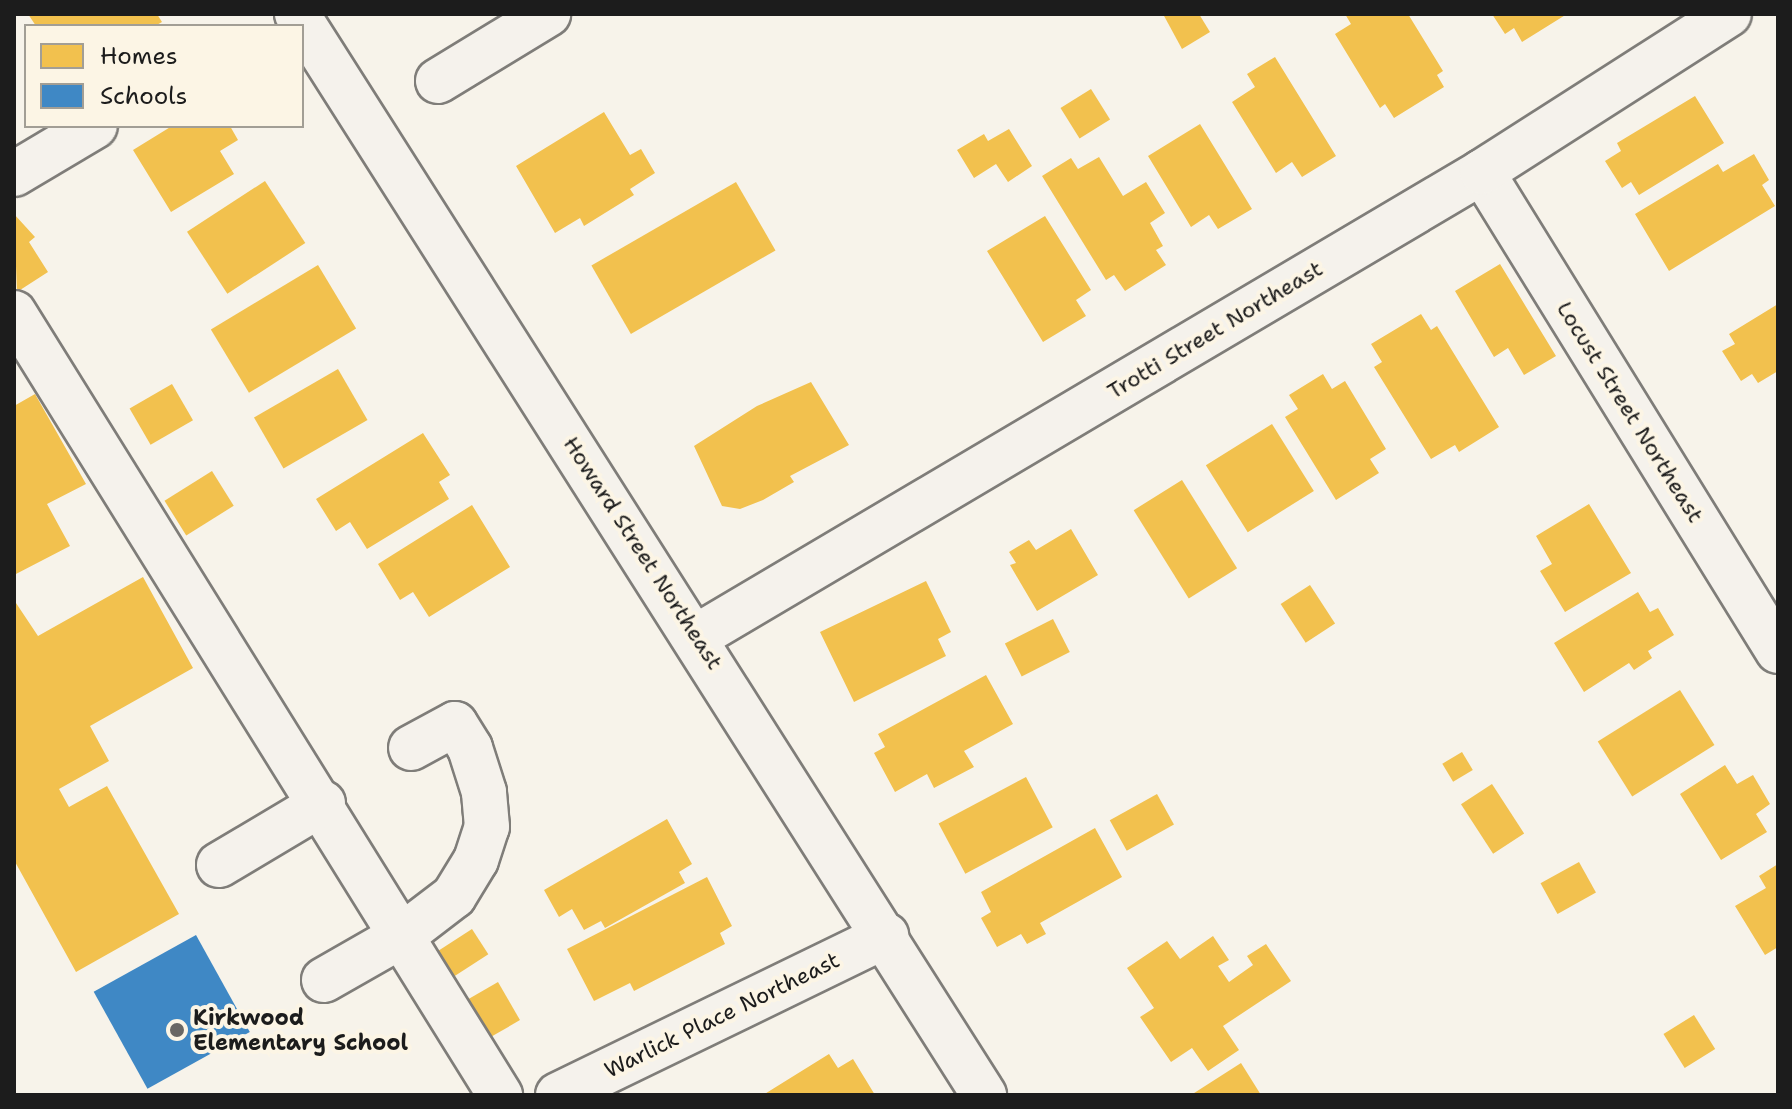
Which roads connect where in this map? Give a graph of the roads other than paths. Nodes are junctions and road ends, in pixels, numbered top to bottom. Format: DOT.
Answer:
graph roads {
  1 [pos="284,14"];
  2 [pos="548,14"];
  3 [pos="1729,14"];
  4 [pos="266,24"];
  5 [pos="304,25"];
  6 [pos="438,81"];
  7 [pos="92,128"];
  8 [pos="1482,172"];
  9 [pos="14,174"];
  10 [pos="14,313"];
  11 [pos="696,637"];
  12 [pos="1778,651"];
  13 [pos="411,748"];
  14 [pos="323,803"];
  15 [pos="219,865"];
  16 [pos="403,935"];
  17 [pos="886,936"];
  18 [pos="324,980"];
  19 [pos="500,1095"];
  20 [pos="558,1095"];
  21 [pos="984,1095"];
  1 -- 4 [label="street"];
  2 -- 6 [label="street"];
  3 -- 8 [label="street, Trotti Street Northeast"];
  5 -- 11 [label="street, Howard Street Northeast"];
  7 -- 9 [label="street"];
  8 -- 11 [label="street, Trotti Street Northeast"];
  8 -- 12 [label="street, Locust Street Northeast"];
  10 -- 14 [label="street"];
  11 -- 17 [label="street, Howard Street Northeast"];
  13 -- 16 [label="street"];
  14 -- 15 [label="street"];
  14 -- 16 [label="street"];
  16 -- 18 [label="street"];
  16 -- 19 [label="street"];
  17 -- 20 [label="street, Warlick Place Northeast"];
  17 -- 21 [label="street, Howard Street Northeast"];
}
